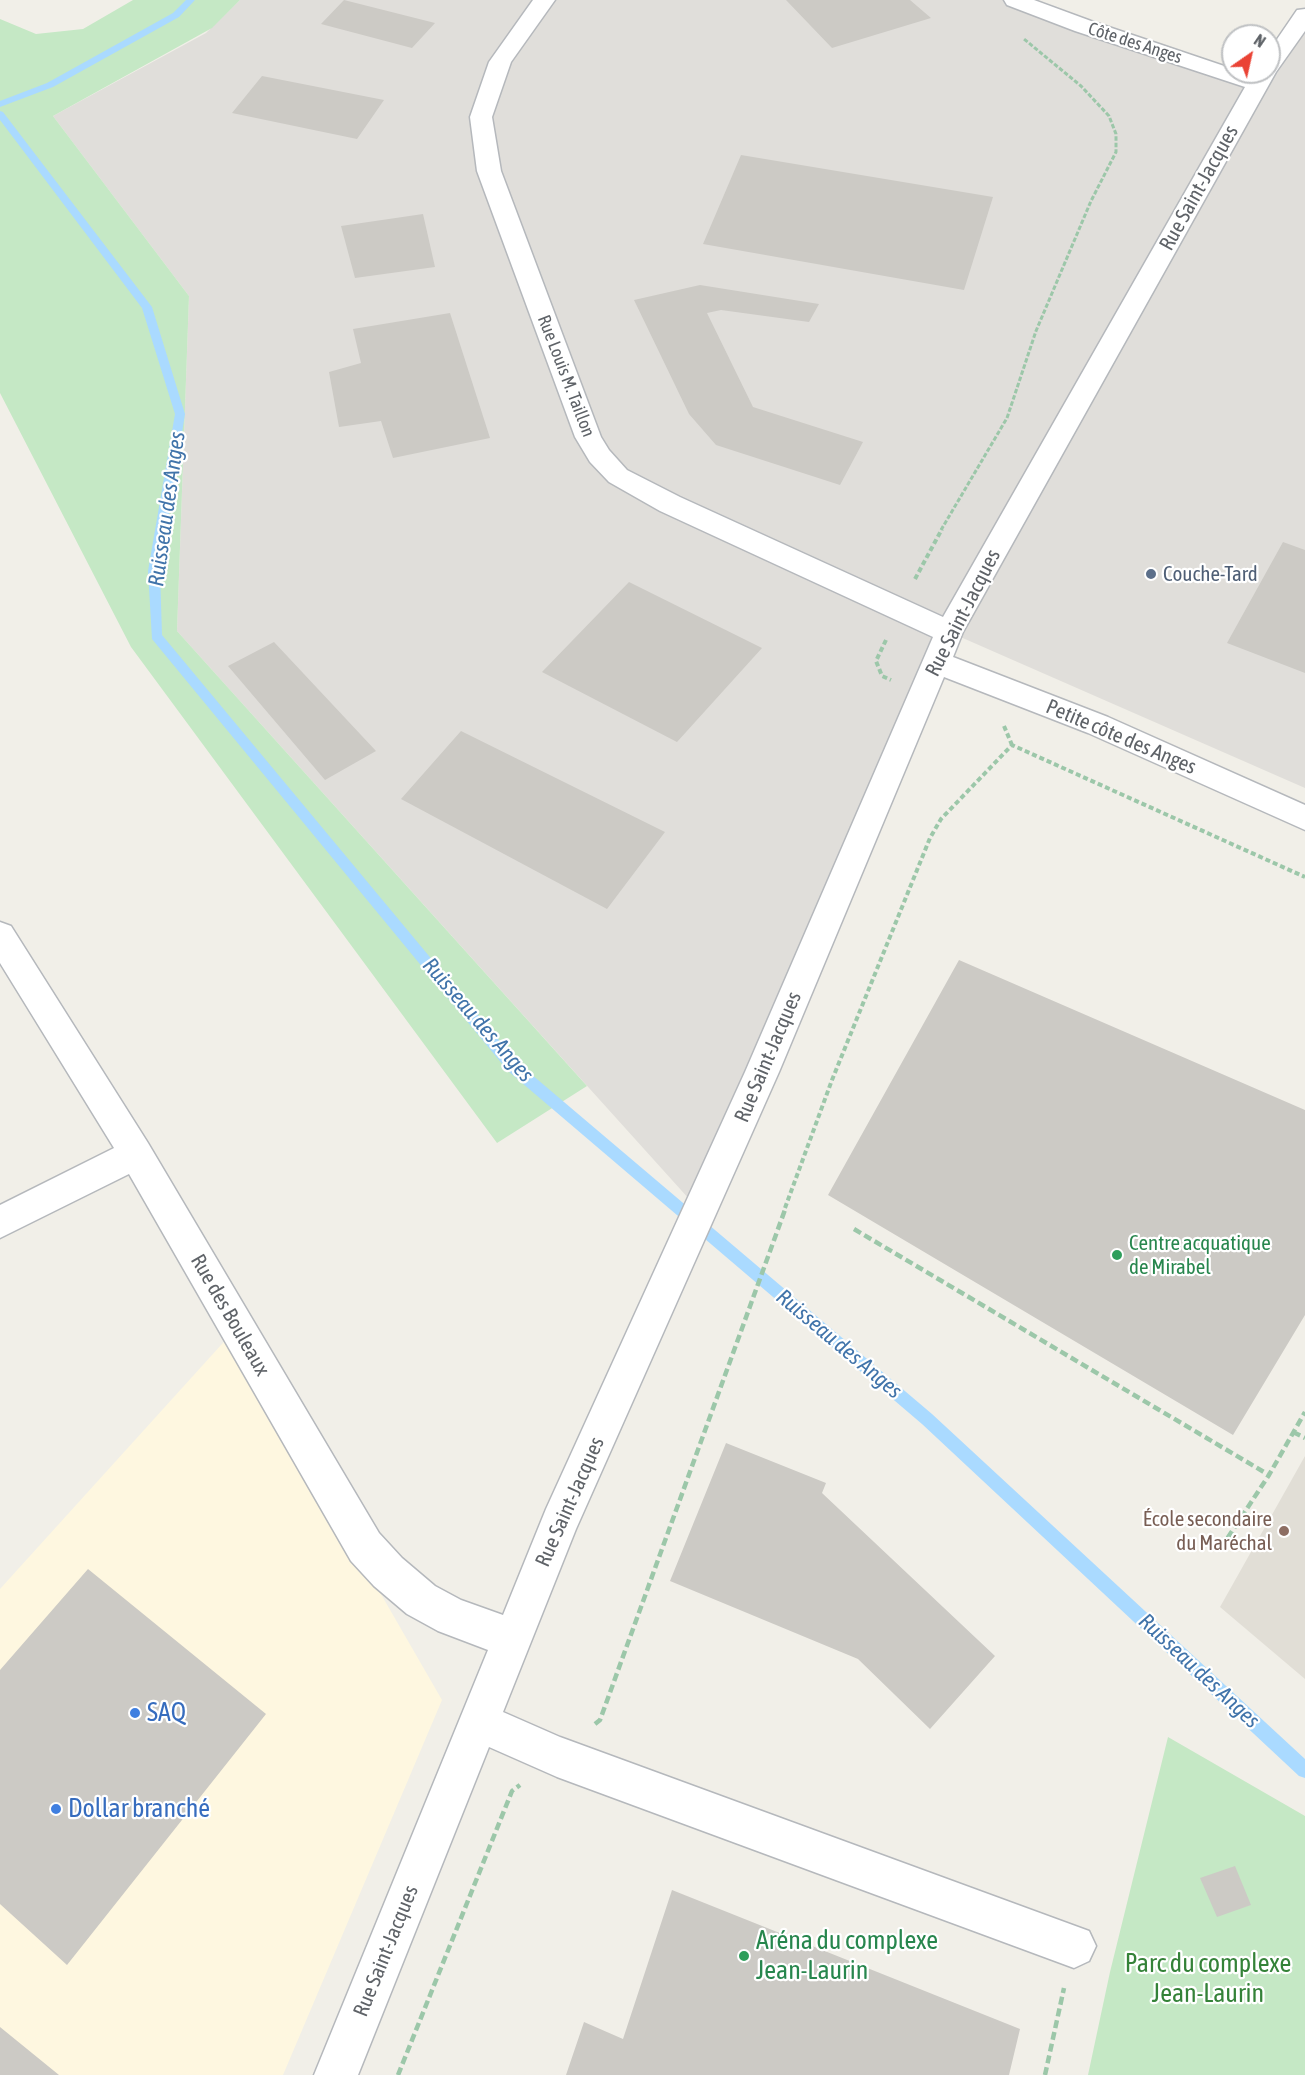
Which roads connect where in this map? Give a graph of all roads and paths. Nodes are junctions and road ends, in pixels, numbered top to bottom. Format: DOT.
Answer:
graph roads {
  1 [pos="544,0"];
  2 [pos="1015,0"];
  3 [pos="1305,15"];
  4 [pos="1020,36"];
  5 [pos="1281,50"];
  6 [pos="1221,63"];
  7 [pos="1258,84"];
  8 [pos="900,610"];
  9 [pos="949,632"];
  10 [pos="935,662"];
  11 [pos="924,690"];
  12 [pos="1001,720"];
  13 [pos="1012,745"];
  14 [pos="1305,818"];
  15 [pos="1305,877"];
  16 [pos="0,934"];
  17 [pos="136,1154"];
  18 [pos="0,1222"];
  19 [pos="854,1229"];
  20 [pos="776,1234"];
  21 [pos="732,1359"];
  22 [pos="1305,1412"];
  23 [pos="1293,1432"];
  24 [pos="1305,1438"];
  25 [pos="1269,1475"];
  26 [pos="1221,1548"];
  27 [pos="512,1638"];
  28 [pos="478,1722"];
  29 [pos="1074,1946"];
  30 [pos="336,2075"];
  31 [pos="1045,2075"];
  1 -- 8 [label="street, Rue Louis M. Taillon"];
  2 -- 6 [label="street, Côte des Anges"];
  3 -- 5 [label="street, Rue Saint-Jacques"];
  4 -- 8 [label="path"];
  7 -- 9 [label="street, Rue Saint-Jacques"];
  8 -- 9 [label="street, Rue Louis M. Taillon"];
  8 -- 11 [label="path"];
  9 -- 10 [label="street, Rue Saint-Jacques"];
  10 -- 11 [label="street, Rue Saint-Jacques"];
  10 -- 14 [label="street, Petite côte des Anges"];
  11 -- 27 [label="street, Rue Saint-Jacques"];
  12 -- 13 [label="path"];
  13 -- 15 [label="path"];
  13 -- 20 [label="path"];
  16 -- 17 [label="street, Rue des Bouleaux"];
  17 -- 18 [label="street"];
  17 -- 27 [label="street, Rue des Bouleaux"];
  19 -- 25 [label="path"];
  20 -- 21 [label="path"];
  22 -- 23 [label="path"];
  23 -- 24 [label="path"];
  23 -- 25 [label="path"];
  25 -- 26 [label="path"];
  27 -- 28 [label="street, Rue Saint-Jacques"];
  28 -- 29 [label="street"];
  28 -- 30 [label="street, Rue Saint-Jacques"];
  29 -- 31 [label="path"];
}
